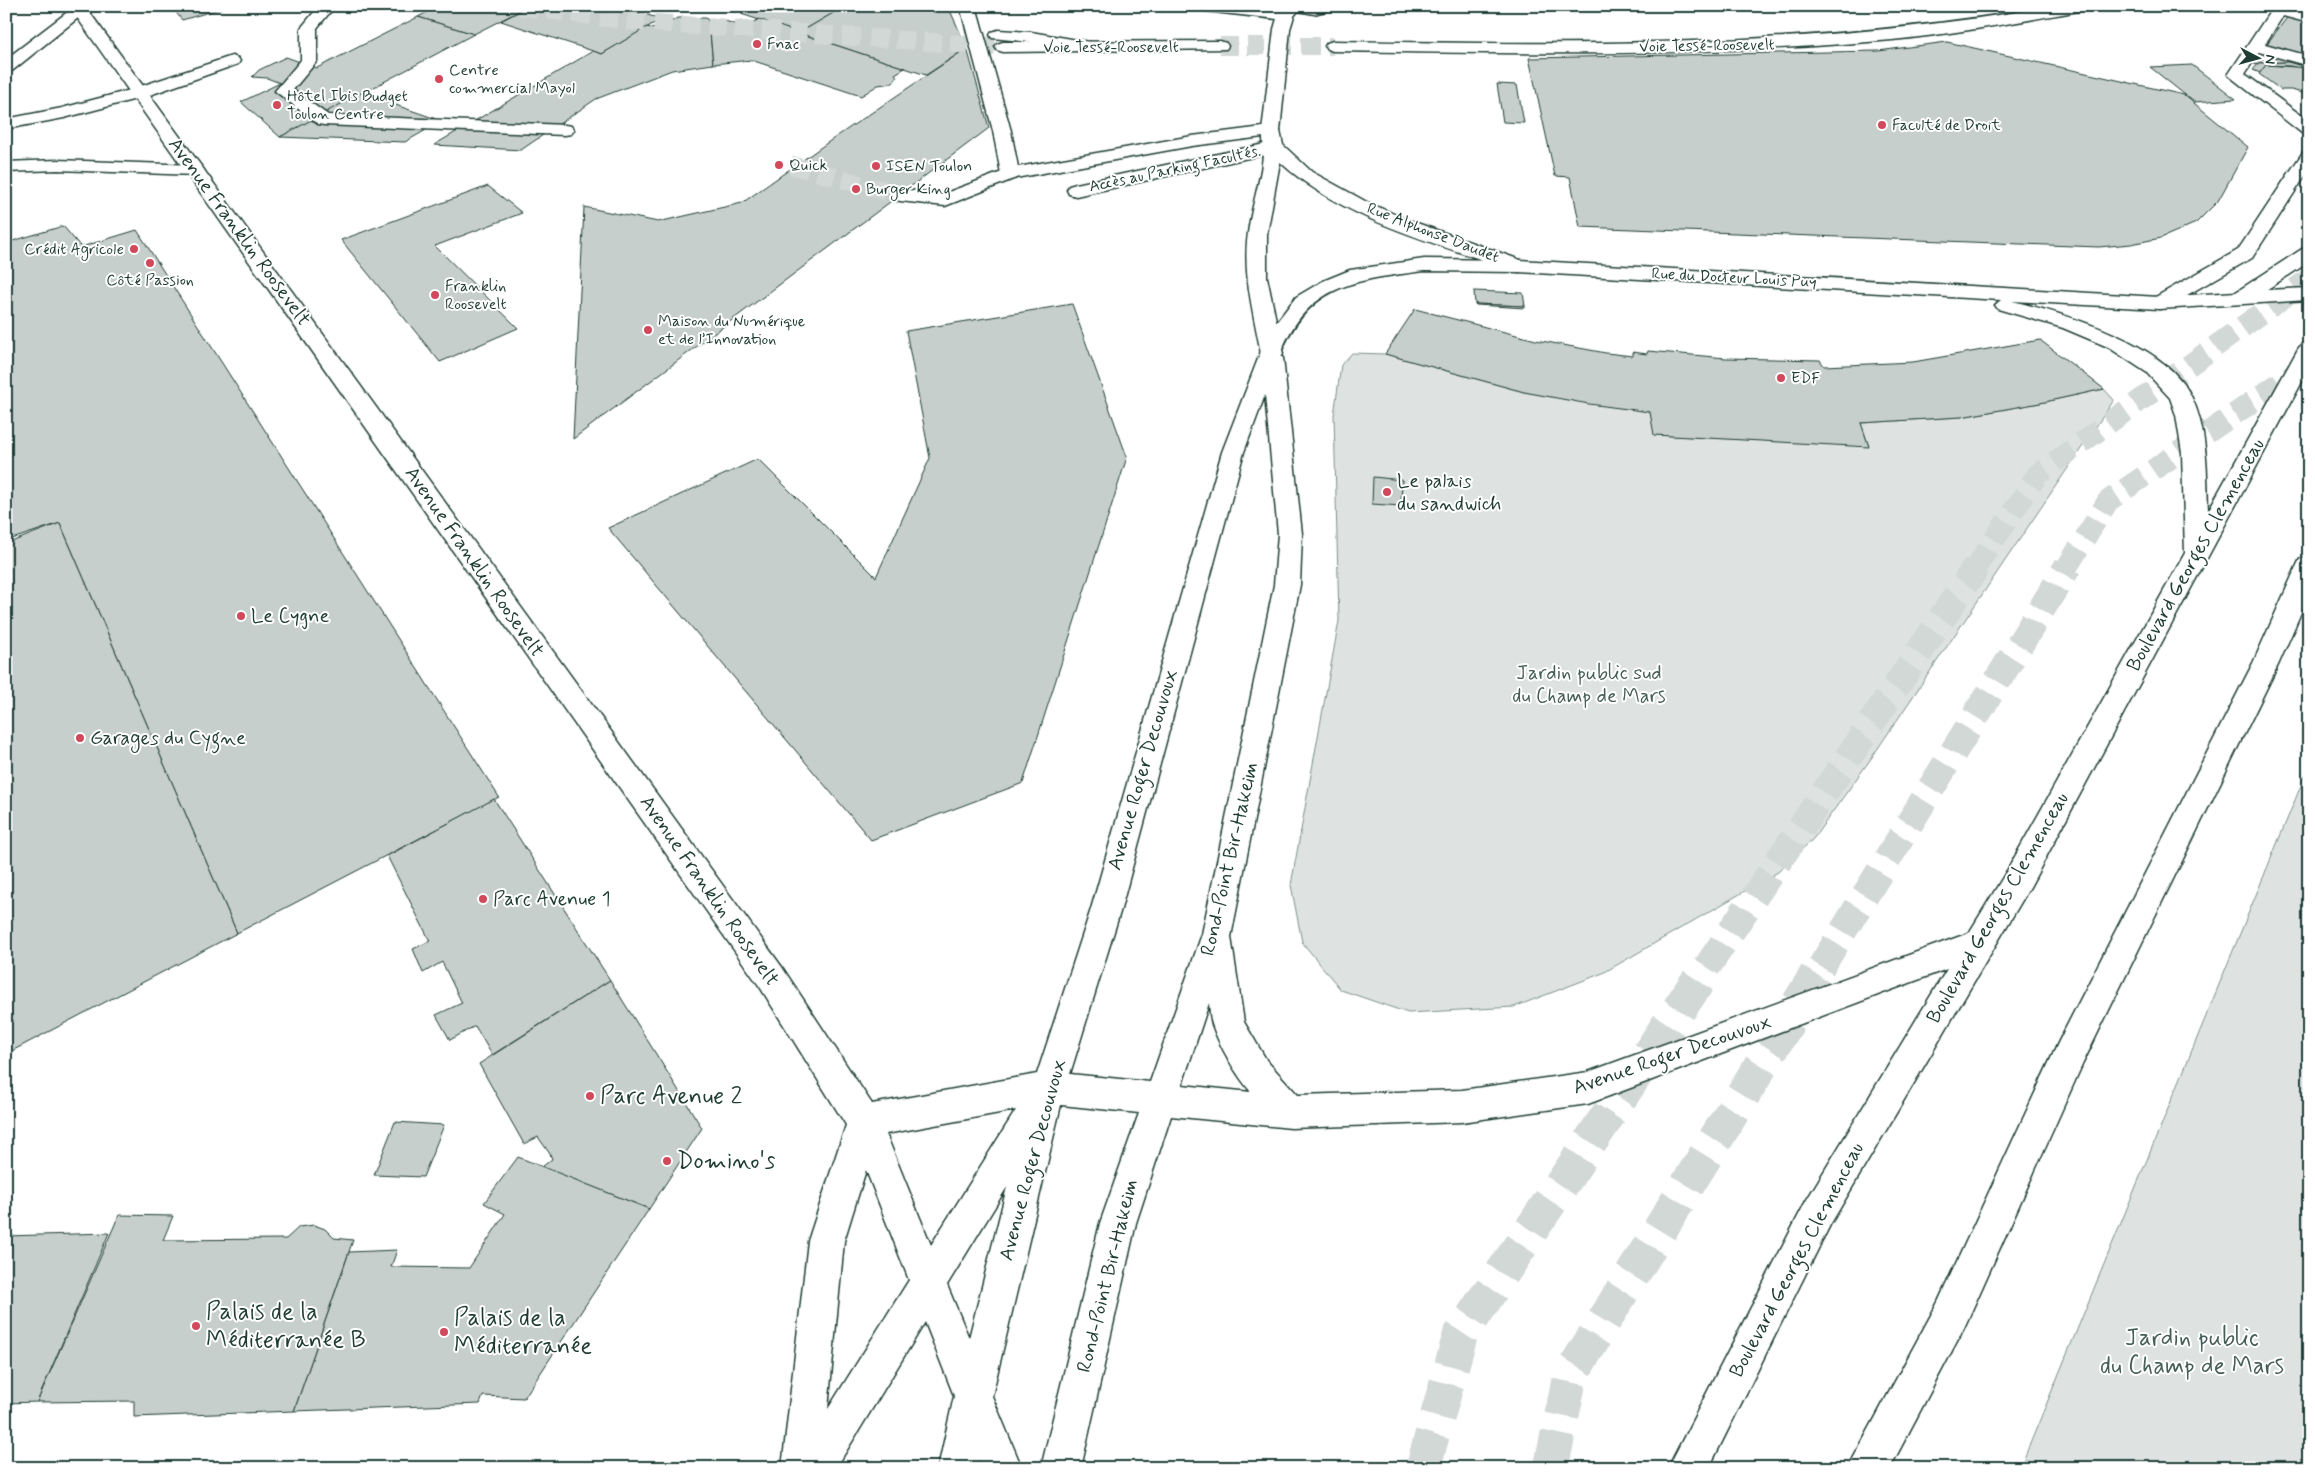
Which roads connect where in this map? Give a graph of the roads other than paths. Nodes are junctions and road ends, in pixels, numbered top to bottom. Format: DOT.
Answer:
graph roads {
  1 [pos="327,6"];
  2 [pos="968,6"];
  3 [pos="1204,6"];
  4 [pos="1328,6"];
  5 [pos="2079,6"];
  6 [pos="79,8"];
  7 [pos="1292,8"];
  8 [pos="2309,18"];
  9 [pos="2309,31"];
  10 [pos="2263,34"];
  11 [pos="1000,41"];
  12 [pos="2309,45"];
  13 [pos="1220,46"];
  14 [pos="1333,46"];
  15 [pos="232,61"];
  16 [pos="2309,61"];
  17 [pos="6,66"];
  18 [pos="138,93"];
  19 [pos="6,124"];
  20 [pos="565,130"];
  21 [pos="2309,130"];
  22 [pos="1272,139"];
  23 [pos="2309,156"];
  24 [pos="6,167"];
  25 [pos="195,170"];
  26 [pos="1010,174"];
  27 [pos="1076,190"];
  28 [pos="900,195"];
  29 [pos="2309,253"];
  30 [pos="1519,266"];
  31 [pos="1949,292"];
  32 [pos="2309,294"];
  33 [pos="2243,297"];
  34 [pos="2159,303"];
  35 [pos="2309,349"];
  36 [pos="1272,354"];
  37 [pos="2196,554"];
  38 [pos="2309,565"];
  39 [pos="1217,934"];
  40 [pos="1980,943"];
  41 [pos="1049,1088"];
  42 [pos="1160,1100"];
  43 [pos="1291,1112"];
  44 [pos="864,1122"];
  45 [pos="929,1282"];
  46 [pos="973,1396"];
  47 [pos="802,1468"];
  48 [pos="812,1468"];
  49 [pos="958,1468"];
  50 [pos="1002,1468"];
  51 [pos="1061,1468"];
  52 [pos="1688,1468"];
  53 [pos="1868,1468"];
  1 -- 20 [label="main road"];
  2 -- 26 [label="main road"];
  3 -- 7 [label="main road"];
  4 -- 7 [label="main road"];
  5 -- 14 [label="main road, Voie Tessé-Roosevelt"];
  6 -- 17 [label="main road"];
  6 -- 18 [label="main road, Avenue Franklin Roosevelt"];
  7 -- 22 [label="main road"];
  8 -- 10 [label="main road"];
  9 -- 10 [label="main road"];
  10 -- 12 [label="main road"];
  10 -- 16 [label="main road"];
  10 -- 21 [label="main road"];
  11 -- 13 [label="main road, Voie Tessé-Roosevelt"];
  15 -- 18 [label="main road"];
  18 -- 19 [label="main road"];
  18 -- 25 [label="main road, Avenue Franklin Roosevelt"];
  22 -- 26 [label="main road"];
  22 -- 27 [label="main road, Accès au Parking Facultés."];
  22 -- 30 [label="main road, Rue Alphonse Daudet"];
  22 -- 36 [label="main road"];
  23 -- 34 [label="main road"];
  24 -- 25 [label="main road"];
  25 -- 44 [label="main road, Avenue Franklin Roosevelt"];
  26 -- 28 [label="main road"];
  29 -- 33 [label="main road, Rue du Docteur Louis Puy"];
  30 -- 31 [label="main road, Rue du Docteur Louis Puy"];
  30 -- 36 [label="main road, Avenue Roger Decouvoux"];
  31 -- 34 [label="main road, Rue du Docteur Louis Puy"];
  31 -- 37 [label="main road, Rue du Docteur Louis Puy"];
  32 -- 33 [label="main road"];
  33 -- 34 [label="main road, Rue du Docteur Louis Puy"];
  35 -- 37 [label="main road, Boulevard Georges Clemenceau"];
  36 -- 39 [label="main road, Rond-Point Bir-Hakeim"];
  36 -- 41 [label="main road, Avenue Roger Decouvoux"];
  37 -- 40 [label="main road, Boulevard Georges Clemenceau"];
  38 -- 53 [label="main road"];
  39 -- 42 [label="main road, Rond-Point Bir-Hakeim"];
  39 -- 43 [label="main road"];
  40 -- 43 [label="main road, Avenue Roger Decouvoux"];
  40 -- 52 [label="main road, Boulevard Georges Clemenceau"];
  41 -- 42 [label="main road, Avenue Roger Decouvoux"];
  41 -- 44 [label="main road, Avenue Roger Decouvoux"];
  41 -- 45 [label="main road"];
  41 -- 46 [label="main road, Avenue Roger Decouvoux"];
  42 -- 43 [label="main road, Avenue Roger Decouvoux"];
  42 -- 51 [label="main road, Rond-Point Bir-Hakeim"];
  44 -- 45 [label="main road"];
  44 -- 47 [label="main road"];
  45 -- 46 [label="main road"];
  45 -- 48 [label="main road"];
  46 -- 49 [label="main road, Avenue Roger Decouvoux"];
  46 -- 50 [label="main road"];
}
